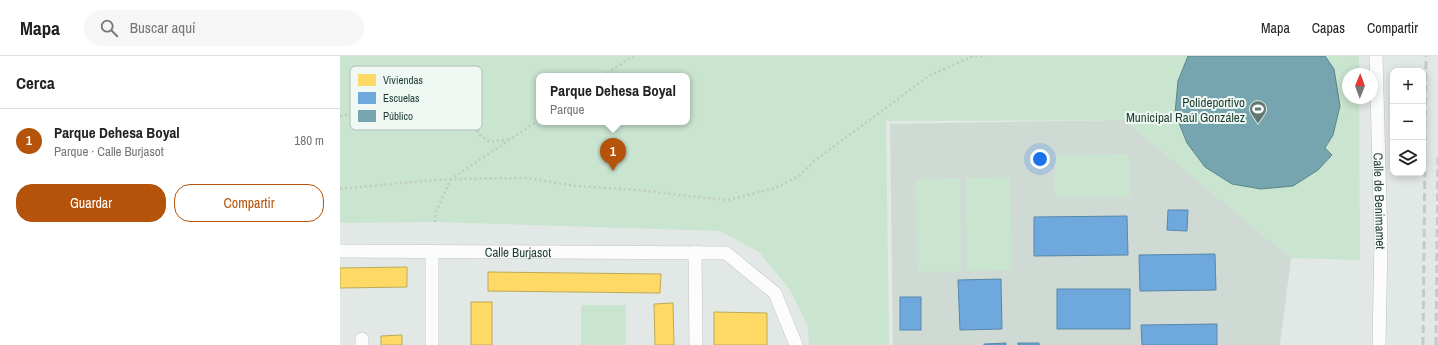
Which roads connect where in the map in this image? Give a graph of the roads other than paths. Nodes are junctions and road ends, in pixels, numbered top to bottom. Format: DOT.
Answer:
graph roads {
  1 [pos="1376,56"];
  2 [pos="340,251"];
  3 [pos="432,251"];
  4 [pos="695,252"];
  5 [pos="432,345"];
  6 [pos="696,345"];
  7 [pos="796,345"];
  8 [pos="1379,345"];
  1 -- 8 [label="street, Calle de Benimamet"];
  2 -- 3 [label="street, Calle Burjasot"];
  3 -- 4 [label="street, Calle Burjasot"];
  3 -- 5 [label="street"];
  4 -- 6 [label="street"];
  4 -- 7 [label="street, Calle Burjasot"];
}
